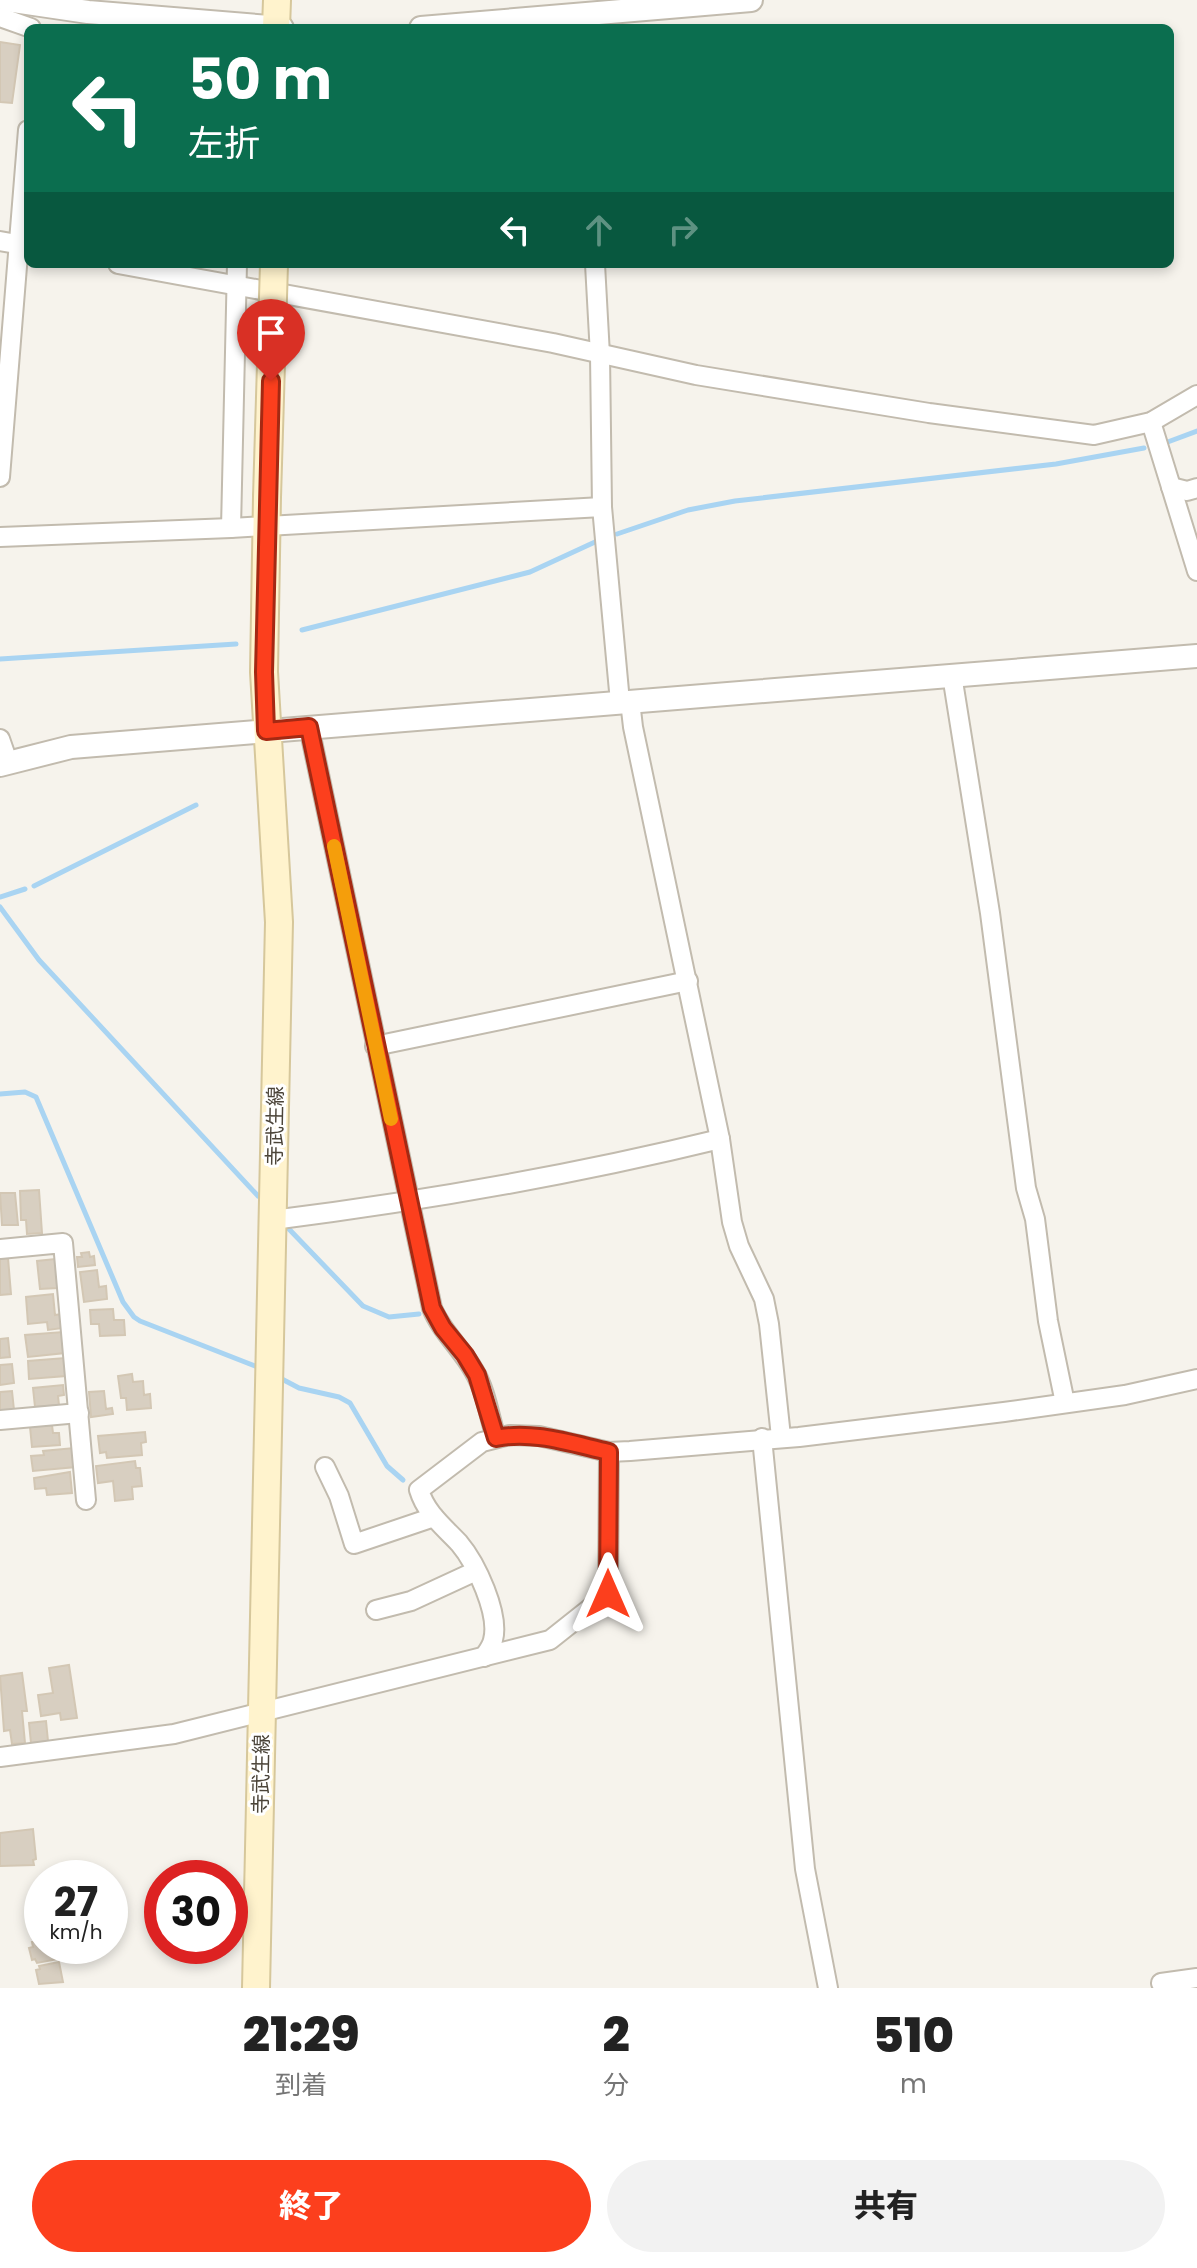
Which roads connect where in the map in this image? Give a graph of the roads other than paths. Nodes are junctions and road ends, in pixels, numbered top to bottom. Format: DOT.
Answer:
graph roads {
  1 [pos="7,0"];
  2 [pos="277,0"];
  3 [pos="751,0"];
  4 [pos="0,17"];
  5 [pos="575,21"];
  6 [pos="230,24"];
  7 [pos="278,24"];
  8 [pos="509,24"];
  9 [pos="24,26"];
  10 [pos="24,165"];
  11 [pos="15,244"];
  12 [pos="141,268"];
  13 [pos="237,268"];
  14 [pos="274,268"];
  15 [pos="595,268"];
  16 [pos="237,285"];
  17 [pos="6,314"];
  18 [pos="600,355"];
  19 [pos="4,369"];
  20 [pos="1197,395"];
  21 [pos="1151,422"];
  22 [pos="0,477"];
  23 [pos="1171,487"];
  24 [pos="1197,488"];
  25 [pos="602,507"];
  26 [pos="267,525"];
  27 [pos="231,528"];
  28 [pos="0,537"];
  29 [pos="1197,571"];
  30 [pos="1197,656"];
  31 [pos="952,675"];
  32 [pos="625,702"];
  33 [pos="309,727"];
  34 [pos="266,731"];
  35 [pos="0,739"];
  36 [pos="4,763"];
  37 [pos="688,981"];
  38 [pos="375,1046"];
  39 [pos="720,1139"];
  40 [pos="409,1203"];
  41 [pos="273,1220"];
  42 [pos="0,1249"];
  43 [pos="1197,1379"];
  44 [pos="1065,1403"];
  45 [pos="79,1413"];
  46 [pos="0,1420"];
  47 [pos="496,1438"];
  48 [pos="772,1438"];
  49 [pos="609,1452"];
  50 [pos="325,1467"];
  51 [pos="86,1500"];
  52 [pos="434,1517"];
  53 [pos="476,1571"];
  54 [pos="376,1610"];
  55 [pos="484,1657"];
  56 [pos="262,1712"];
  57 [pos="0,1757"];
  58 [pos="1197,1978"];
  59 [pos="1161,1983"];
  60 [pos="256,1988"];
  61 [pos="828,1988"];
  1 -- 6 [label="street"];
  2 -- 7 [label="main road"];
  3 -- 5 [label="street"];
  4 -- 9 [label="street"];
  5 -- 8 [label="street"];
  10 -- 11 [label="street"];
  11 -- 17 [label="street"];
  12 -- 16 [label="street"];
  13 -- 16 [label="street"];
  14 -- 26 [label="main road, 寺武生線, bridge"];
  15 -- 18 [label="street"];
  16 -- 18 [label="street"];
  16 -- 27 [label="street"];
  17 -- 19 [label="street"];
  18 -- 21 [label="street"];
  18 -- 25 [label="street"];
  19 -- 22 [label="street"];
  20 -- 21 [label="street"];
  21 -- 23 [label="street"];
  23 -- 24 [label="street"];
  23 -- 29 [label="street"];
  25 -- 26 [label="street"];
  25 -- 32 [label="street"];
  26 -- 27 [label="street"];
  26 -- 34 [label="main road, 寺武生線"];
  27 -- 28 [label="street"];
  30 -- 31 [label="street"];
  31 -- 32 [label="street"];
  31 -- 44 [label="street"];
  32 -- 33 [label="street"];
  32 -- 37 [label="street"];
  33 -- 34 [label="street"];
  33 -- 38 [label="street"];
  34 -- 36 [label="street"];
  34 -- 41 [label="main road, 寺武生線"];
  35 -- 36 [label="street"];
  37 -- 38 [label="street"];
  37 -- 39 [label="street"];
  38 -- 40 [label="street"];
  39 -- 40 [label="street"];
  39 -- 48 [label="street"];
  40 -- 41 [label="street"];
  40 -- 47 [label="street"];
  41 -- 56 [label="main road, 寺武生線"];
  42 -- 45 [label="street"];
  43 -- 44 [label="street"];
  44 -- 48 [label="street"];
  45 -- 46 [label="street"];
  45 -- 51 [label="street"];
  47 -- 49 [label="street"];
  47 -- 52 [label="street"];
  48 -- 49 [label="street"];
  48 -- 61 [label="street"];
  49 -- 55 [label="street"];
  50 -- 52 [label="street"];
  52 -- 53 [label="street"];
  53 -- 54 [label="street"];
  53 -- 55 [label="street"];
  55 -- 56 [label="street"];
  56 -- 57 [label="street"];
  56 -- 60 [label="main road, 寺武生線"];
  58 -- 59 [label="street"];
}
